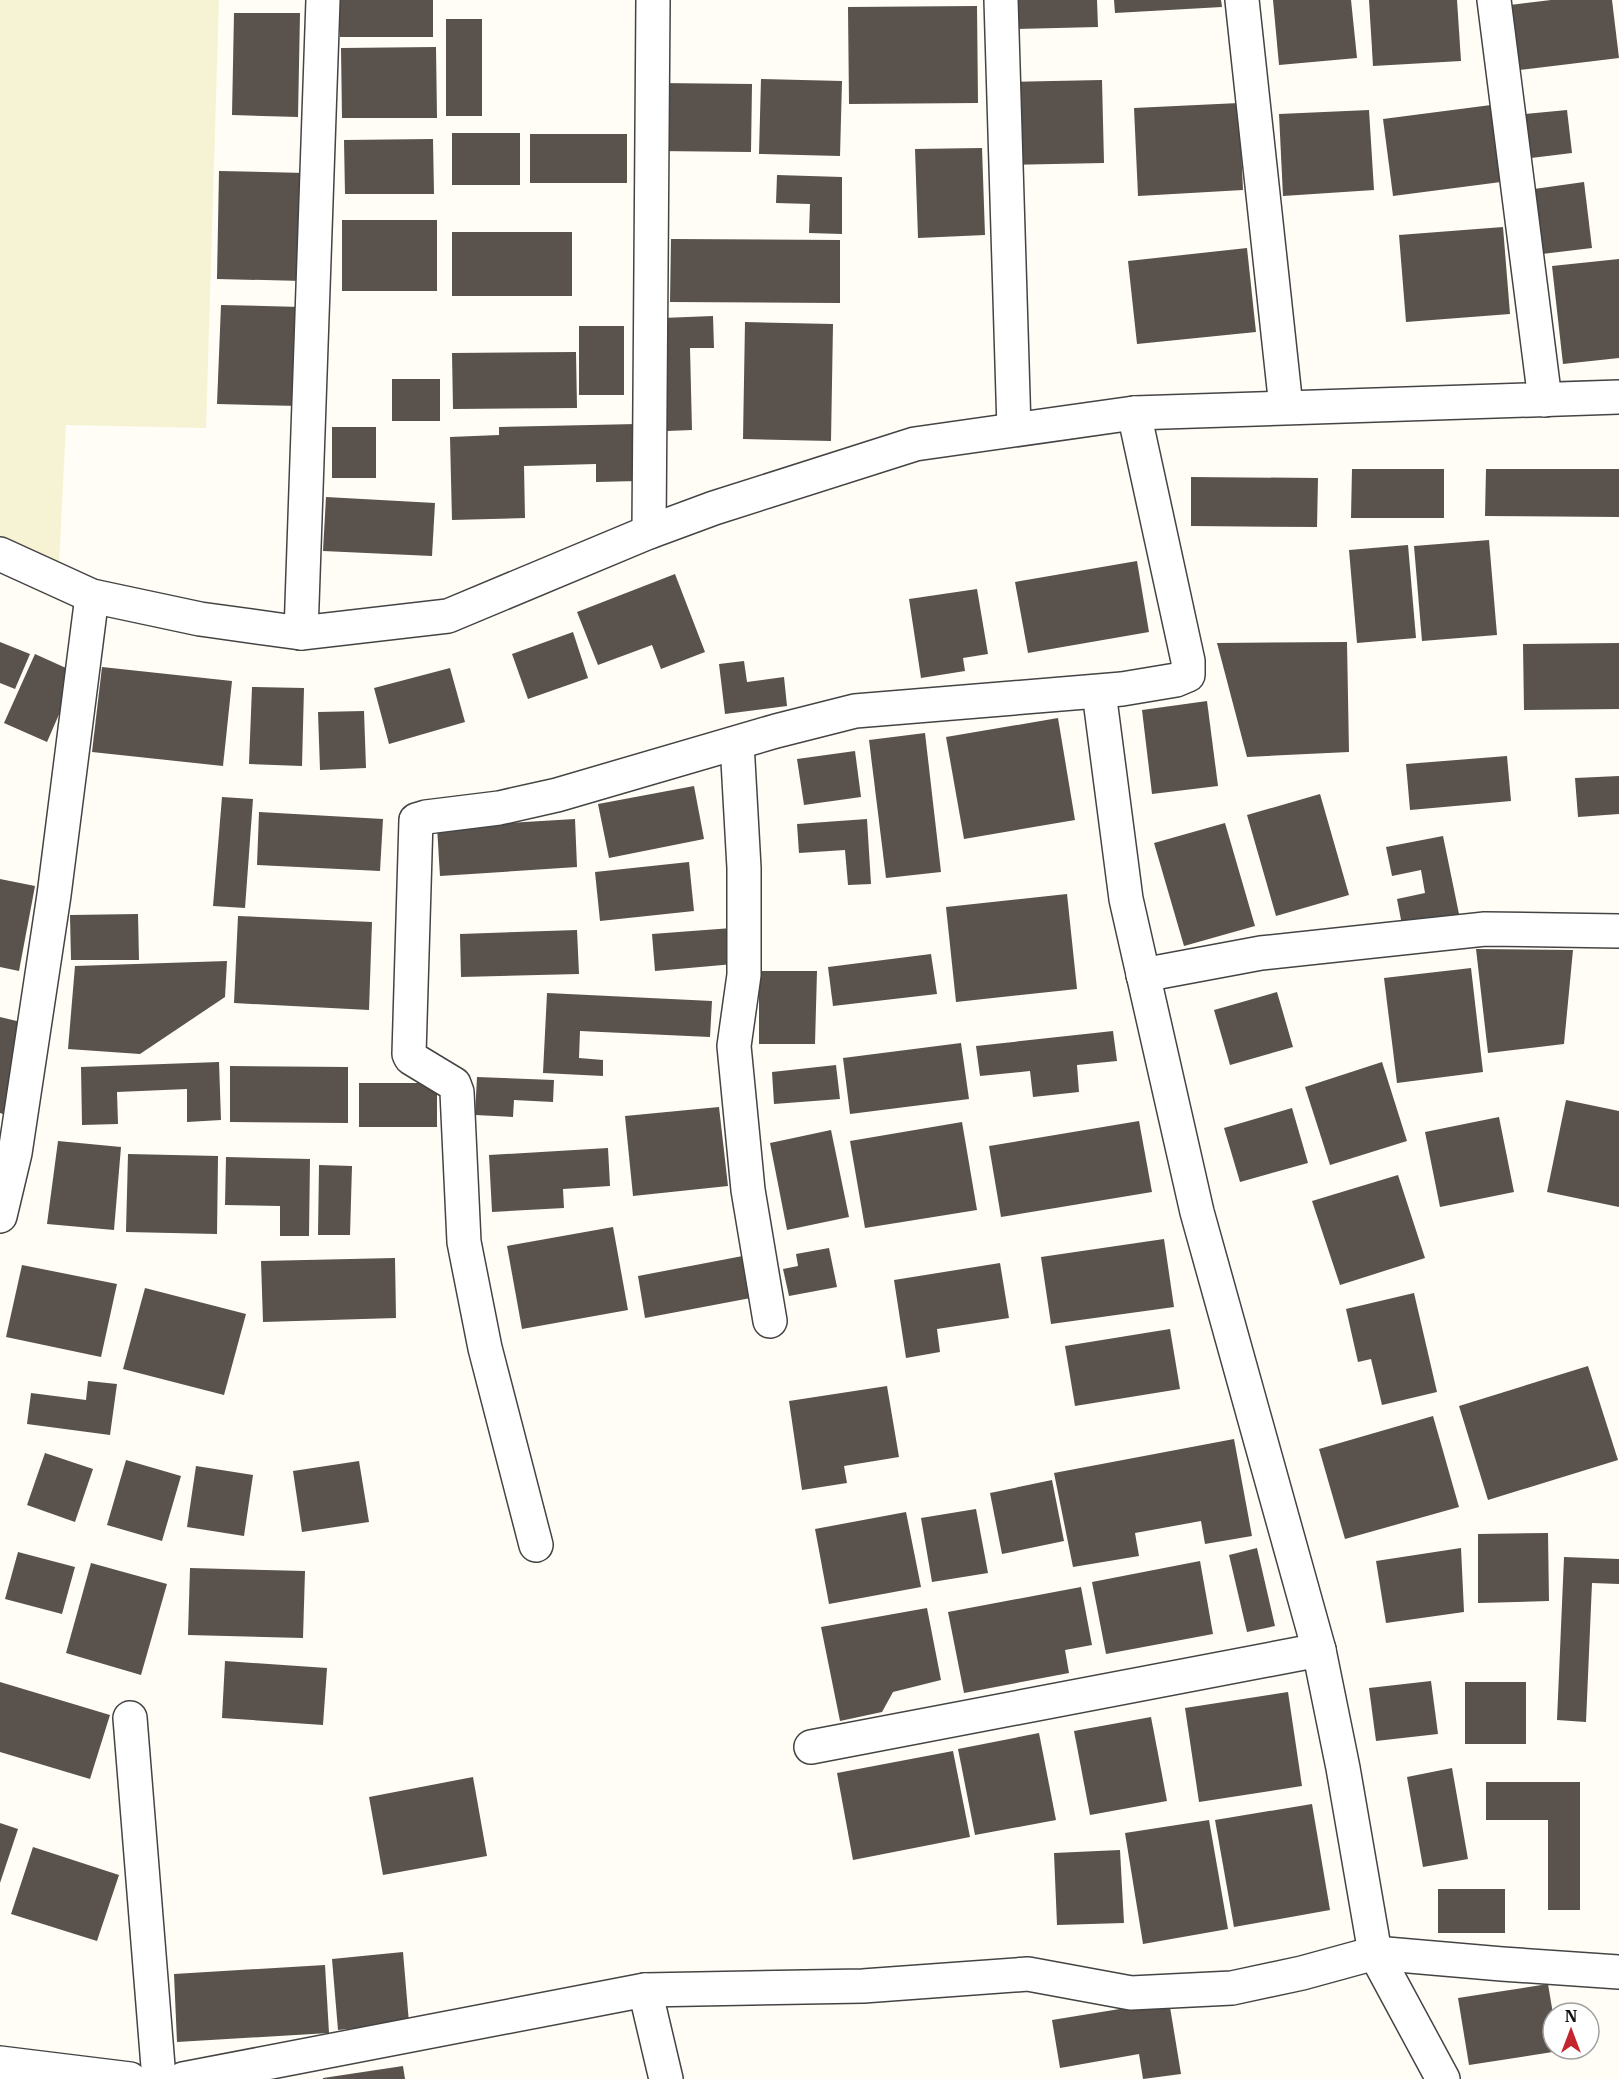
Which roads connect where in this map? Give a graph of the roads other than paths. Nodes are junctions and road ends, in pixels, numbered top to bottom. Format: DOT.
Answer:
graph roads {
  1 [pos="323,0"];
  2 [pos="653,0"];
  3 [pos="1001,0"];
  4 [pos="1242,0"];
  5 [pos="1494,0"];
  6 [pos="1619,397"];
  7 [pos="1545,400"];
  8 [pos="1286,407"];
  9 [pos="1134,413"];
  10 [pos="1014,429"];
  11 [pos="649,532"];
  12 [pos="0,554"];
  13 [pos="92,596"];
  14 [pos="300,633"];
  15 [pos="1100,692"];
  16 [pos="737,743"];
  17 [pos="1619,931"];
  18 [pos="1143,975"];
  19 [pos="7,1151"];
  20 [pos="0,1216"];
  21 [pos="770,1321"];
  22 [pos="536,1545"];
  23 [pos="1319,1650"];
  24 [pos="130,1718"];
  25 [pos="811,1747"];
  26 [pos="1375,1953"];
  27 [pos="1619,1972"];
  28 [pos="645,1990"];
  29 [pos="0,2063"];
  30 [pos="130,2079"];
  31 [pos="159,2079"];
  32 [pos="183,2079"];
  33 [pos="666,2079"];
  34 [pos="1443,2079"];
  1 -- 14 [label="street"];
  2 -- 11 [label="street"];
  3 -- 10 [label="street"];
  4 -- 8 [label="street"];
  5 -- 7 [label="street"];
  6 -- 7 [label="street"];
  7 -- 8 [label="street"];
  8 -- 9 [label="street"];
  9 -- 10 [label="street"];
  9 -- 15 [label="street"];
  10 -- 11 [label="street"];
  11 -- 14 [label="street"];
  12 -- 13 [label="street"];
  13 -- 14 [label="street"];
  13 -- 19 [label="street"];
  15 -- 16 [label="street"];
  15 -- 18 [label="street"];
  16 -- 21 [label="street"];
  16 -- 22 [label="street"];
  17 -- 18 [label="street"];
  18 -- 23 [label="street"];
  19 -- 20 [label="street"];
  23 -- 25 [label="street"];
  23 -- 26 [label="street"];
  24 -- 31 [label="street"];
  26 -- 27 [label="street"];
  26 -- 28 [label="street"];
  26 -- 34 [label="street"];
  28 -- 32 [label="street"];
  28 -- 33 [label="street"];
  29 -- 30 [label="street"];
}
